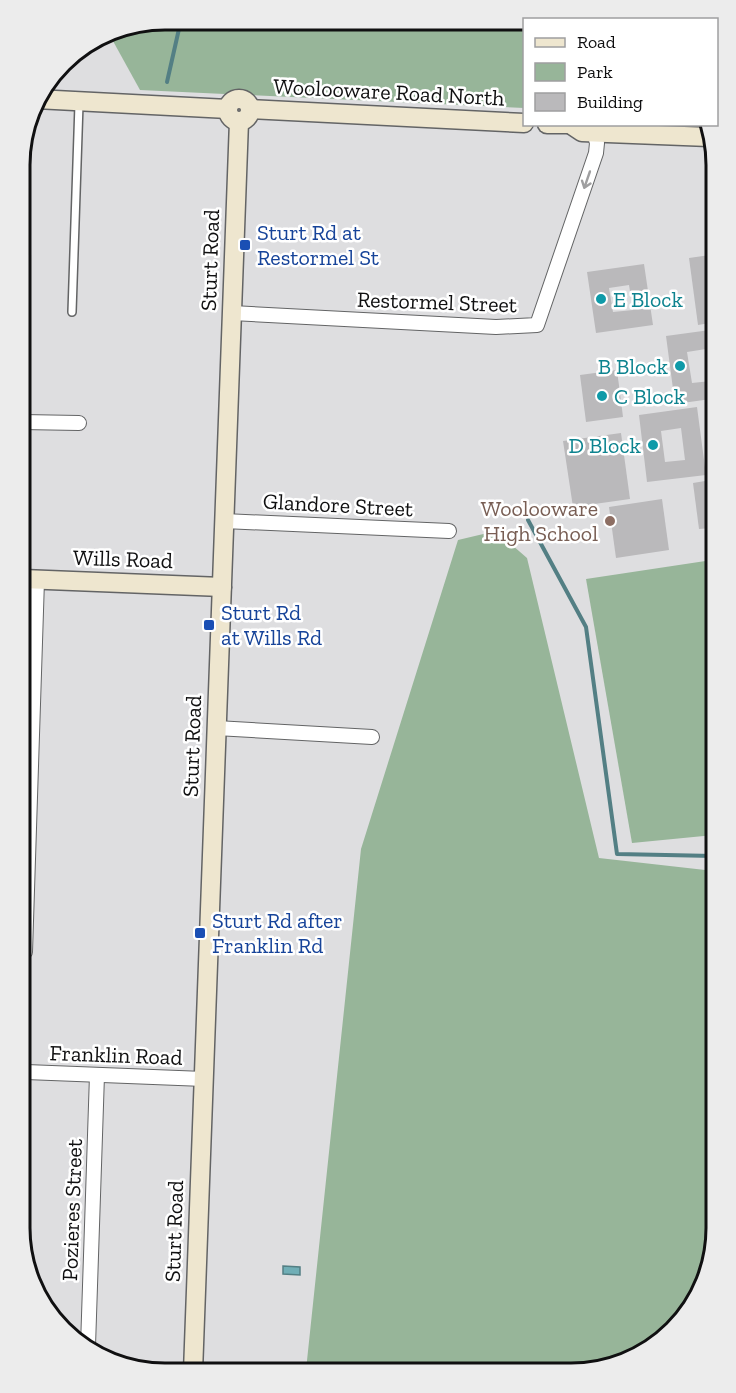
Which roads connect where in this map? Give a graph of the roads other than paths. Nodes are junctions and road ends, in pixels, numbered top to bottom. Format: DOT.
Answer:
graph roads {
  1 [pos="47,100"];
  2 [pos="79,101"];
  3 [pos="239,113"];
  4 [pos="523,123"];
  5 [pos="645,126"];
  6 [pos="584,127"];
  7 [pos="681,137"];
  8 [pos="703,137"];
  9 [pos="72,312"];
  10 [pos="232,313"];
  11 [pos="30,422"];
  12 [pos="79,423"];
  13 [pos="224,521"];
  14 [pos="450,531"];
  15 [pos="30,580"];
  16 [pos="222,587"];
  17 [pos="216,728"];
  18 [pos="372,737"];
  19 [pos="30,1072"];
  20 [pos="98,1075"];
  21 [pos="204,1079"];
  22 [pos="88,1339"];
  23 [pos="193,1363"];
  1 -- 2 [label="street, Woolooware Road North"];
  2 -- 3 [label="street, Woolooware Road North"];
  2 -- 9 [label="lane"];
  3 -- 4 [label="street, Woolooware Road North"];
  3 -- 10 [label="street, Sturt Road"];
  5 -- 7 [label="street"];
  6 -- 7 [label="street"];
  6 -- 10 [label="street, Restormel Street, one-way"];
  7 -- 8 [label="street"];
  10 -- 13 [label="street, Sturt Road"];
  11 -- 12 [label="street"];
  13 -- 14 [label="street, Glandore Street"];
  13 -- 16 [label="street, Sturt Road"];
  15 -- 16 [label="street, Wills Road"];
  16 -- 17 [label="street, Sturt Road"];
  17 -- 18 [label="street"];
  17 -- 21 [label="street, Sturt Road"];
  19 -- 20 [label="street, Franklin Road"];
  20 -- 21 [label="street, Franklin Road"];
  20 -- 22 [label="street, Pozieres Street"];
  21 -- 23 [label="street, Sturt Road"];
}
